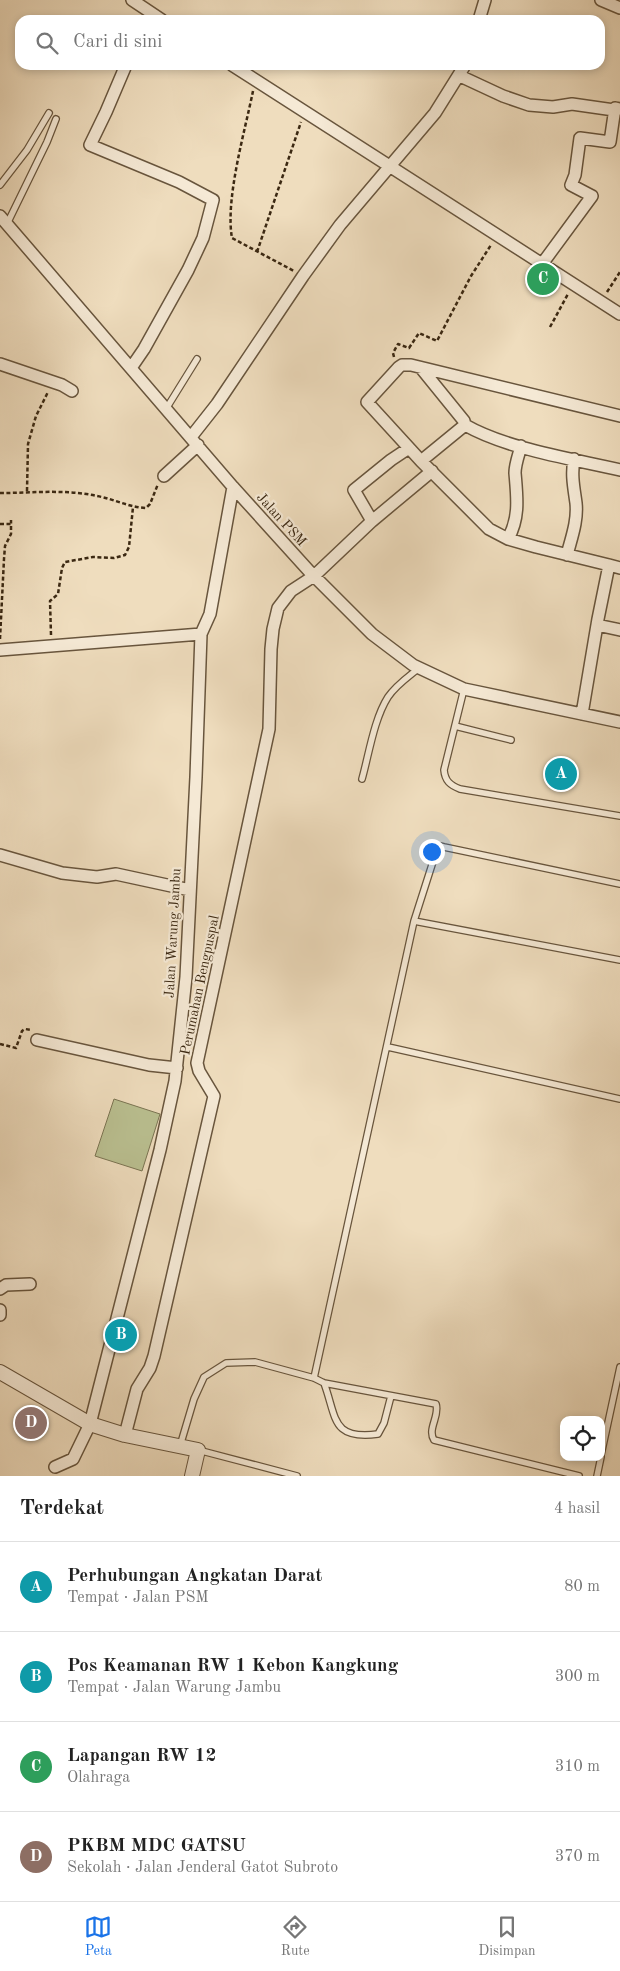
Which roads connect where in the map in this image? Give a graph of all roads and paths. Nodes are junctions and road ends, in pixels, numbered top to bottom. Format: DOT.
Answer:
graph roads {
  1 [pos="132,0"];
  2 [pos="485,0"];
  3 [pos="601,0"];
  4 [pos="620,8"];
  5 [pos="148,15"];
  6 [pos="480,15"];
  7 [pos="124,70"];
  8 [pos="240,70"];
  9 [pos="463,70"];
  10 [pos="460,76"];
  11 [pos="255,79"];
  12 [pos="617,110"];
  13 [pos="305,111"];
  14 [pos="50,113"];
  15 [pos="56,119"];
  16 [pos="390,165"];
  17 [pos="0,184"];
  18 [pos="3,220"];
  19 [pos="497,234"];
  20 [pos="257,252"];
  21 [pos="542,264"];
  22 [pos="620,272"];
  23 [pos="304,276"];
  24 [pos="574,284"];
  25 [pos="600,301"];
  26 [pos="620,314"];
  27 [pos="550,326"];
  28 [pos="198,358"];
  29 [pos="0,364"];
  30 [pos="399,367"];
  31 [pos="131,368"];
  32 [pos="421,368"];
  33 [pos="53,381"];
  34 [pos="72,390"];
  35 [pos="166,409"];
  36 [pos="620,416"];
  37 [pos="465,425"];
  38 [pos="194,441"];
  39 [pos="521,446"];
  40 [pos="409,448"];
  41 [pos="574,459"];
  42 [pos="421,461"];
  43 [pos="620,470"];
  44 [pos="432,471"];
  45 [pos="162,477"];
  46 [pos="233,487"];
  47 [pos="27,491"];
  48 [pos="0,493"];
  49 [pos="133,507"];
  50 [pos="11,520"];
  51 [pos="372,520"];
  52 [pos="0,524"];
  53 [pos="11,524"];
  54 [pos="508,539"];
  55 [pos="567,555"];
  56 [pos="615,567"];
  57 [pos="314,576"];
  58 [pos="597,624"];
  59 [pos="620,630"];
  60 [pos="201,634"];
  61 [pos="51,646"];
  62 [pos="0,650"];
  63 [pos="419,668"];
  64 [pos="464,689"];
  65 [pos="582,714"];
  66 [pos="620,722"];
  67 [pos="455,726"];
  68 [pos="511,740"];
  69 [pos="362,779"];
  70 [pos="620,816"];
  71 [pos="0,855"];
  72 [pos="620,884"];
  73 [pos="190,890"];
  74 [pos="414,921"];
  75 [pos="620,960"];
  76 [pos="35,1038"];
  77 [pos="0,1044"];
  78 [pos="388,1047"];
  79 [pos="177,1068"];
  80 [pos="620,1099"];
  81 [pos="30,1284"];
  82 [pos="0,1289"];
  83 [pos="0,1310"];
  84 [pos="0,1315"];
  85 [pos="620,1367"];
  86 [pos="0,1372"];
  87 [pos="314,1378"];
  88 [pos="324,1383"];
  89 [pos="391,1396"];
  90 [pos="94,1425"];
  91 [pos="125,1435"];
  92 [pos="605,1437"];
  93 [pos="180,1446"];
  94 [pos="198,1450"];
  95 [pos="600,1461"];
  96 [pos="55,1467"];
  97 [pos="192,1476"];
  98 [pos="297,1476"];
  99 [pos="580,1476"];
  100 [pos="597,1476"];
  1 -- 5 [label="street"];
  2 -- 6 [label="street"];
  3 -- 4 [label="street"];
  7 -- 31 [label="street"];
  8 -- 11 [label="street"];
  9 -- 10 [label="street"];
  10 -- 12 [label="street"];
  10 -- 16 [label="street"];
  11 -- 13 [label="street"];
  11 -- 20 [label="path"];
  12 -- 21 [label="street"];
  13 -- 16 [label="street"];
  13 -- 20 [label="path"];
  14 -- 17 [label="lane"];
  15 -- 18 [label="lane"];
  16 -- 19 [label="street"];
  16 -- 23 [label="street"];
  18 -- 31 [label="street, Jalan PSM"];
  19 -- 21 [label="street"];
  19 -- 30 [label="path"];
  20 -- 23 [label="path"];
  21 -- 24 [label="street"];
  22 -- 25 [label="path"];
  23 -- 38 [label="street"];
  24 -- 25 [label="street"];
  24 -- 27 [label="path"];
  25 -- 26 [label="street"];
  28 -- 35 [label="lane"];
  29 -- 33 [label="street"];
  30 -- 32 [label="street"];
  30 -- 40 [label="street"];
  31 -- 35 [label="street, Jalan PSM"];
  32 -- 36 [label="street"];
  32 -- 37 [label="street"];
  33 -- 34 [label="street"];
  33 -- 47 [label="path"];
  35 -- 38 [label="street, Jalan PSM"];
  37 -- 39 [label="street"];
  37 -- 42 [label="street"];
  38 -- 45 [label="street"];
  38 -- 46 [label="street, Jalan PSM"];
  39 -- 41 [label="street"];
  39 -- 54 [label="street"];
  40 -- 42 [label="street"];
  40 -- 51 [label="street"];
  41 -- 43 [label="street"];
  41 -- 55 [label="street"];
  42 -- 44 [label="street"];
  44 -- 51 [label="street, Perumahan Bengpuspal"];
  44 -- 54 [label="street"];
  45 -- 49 [label="path"];
  46 -- 57 [label="street, Jalan PSM"];
  46 -- 60 [label="street"];
  48 -- 49 [label="path"];
  49 -- 61 [label="path"];
  50 -- 53 [label="path"];
  51 -- 57 [label="street, Perumahan Bengpuspal"];
  52 -- 53 [label="path"];
  53 -- 62 [label="path"];
  54 -- 55 [label="street"];
  55 -- 56 [label="street"];
  56 -- 58 [label="street"];
  57 -- 63 [label="street, Jalan PSM"];
  57 -- 91 [label="street, Perumahan Bengpuspal"];
  58 -- 59 [label="street"];
  58 -- 65 [label="street"];
  60 -- 61 [label="street"];
  60 -- 73 [label="street, Jalan Warung Jambu"];
  61 -- 62 [label="street"];
  63 -- 64 [label="street, Jalan PSM"];
  63 -- 69 [label="lane"];
  64 -- 65 [label="street, Jalan PSM"];
  64 -- 67 [label="lane"];
  65 -- 66 [label="street, Jalan PSM"];
  67 -- 68 [label="lane"];
  67 -- 70 [label="lane"];
  71 -- 73 [label="street"];
  72 -- 74 [label="lane"];
  73 -- 79 [label="street, Jalan Warung Jambu"];
  74 -- 75 [label="lane"];
  74 -- 78 [label="lane"];
  76 -- 77 [label="path"];
  76 -- 79 [label="street"];
  78 -- 80 [label="lane"];
  78 -- 87 [label="lane"];
  79 -- 90 [label="street, Jalan Warung Jambu"];
  81 -- 82 [label="street"];
  83 -- 84 [label="street"];
  85 -- 92 [label="lane"];
  86 -- 90 [label="street"];
  87 -- 88 [label="lane"];
  87 -- 93 [label="lane"];
  88 -- 89 [label="lane"];
  88 -- 89 [label="lane"];
  89 -- 99 [label="lane"];
  90 -- 91 [label="street"];
  90 -- 96 [label="street, Jalan Warung Jambu"];
  91 -- 93 [label="street"];
  93 -- 94 [label="street"];
  94 -- 97 [label="street"];
  94 -- 98 [label="lane"];
  95 -- 100 [label="lane"];
}
